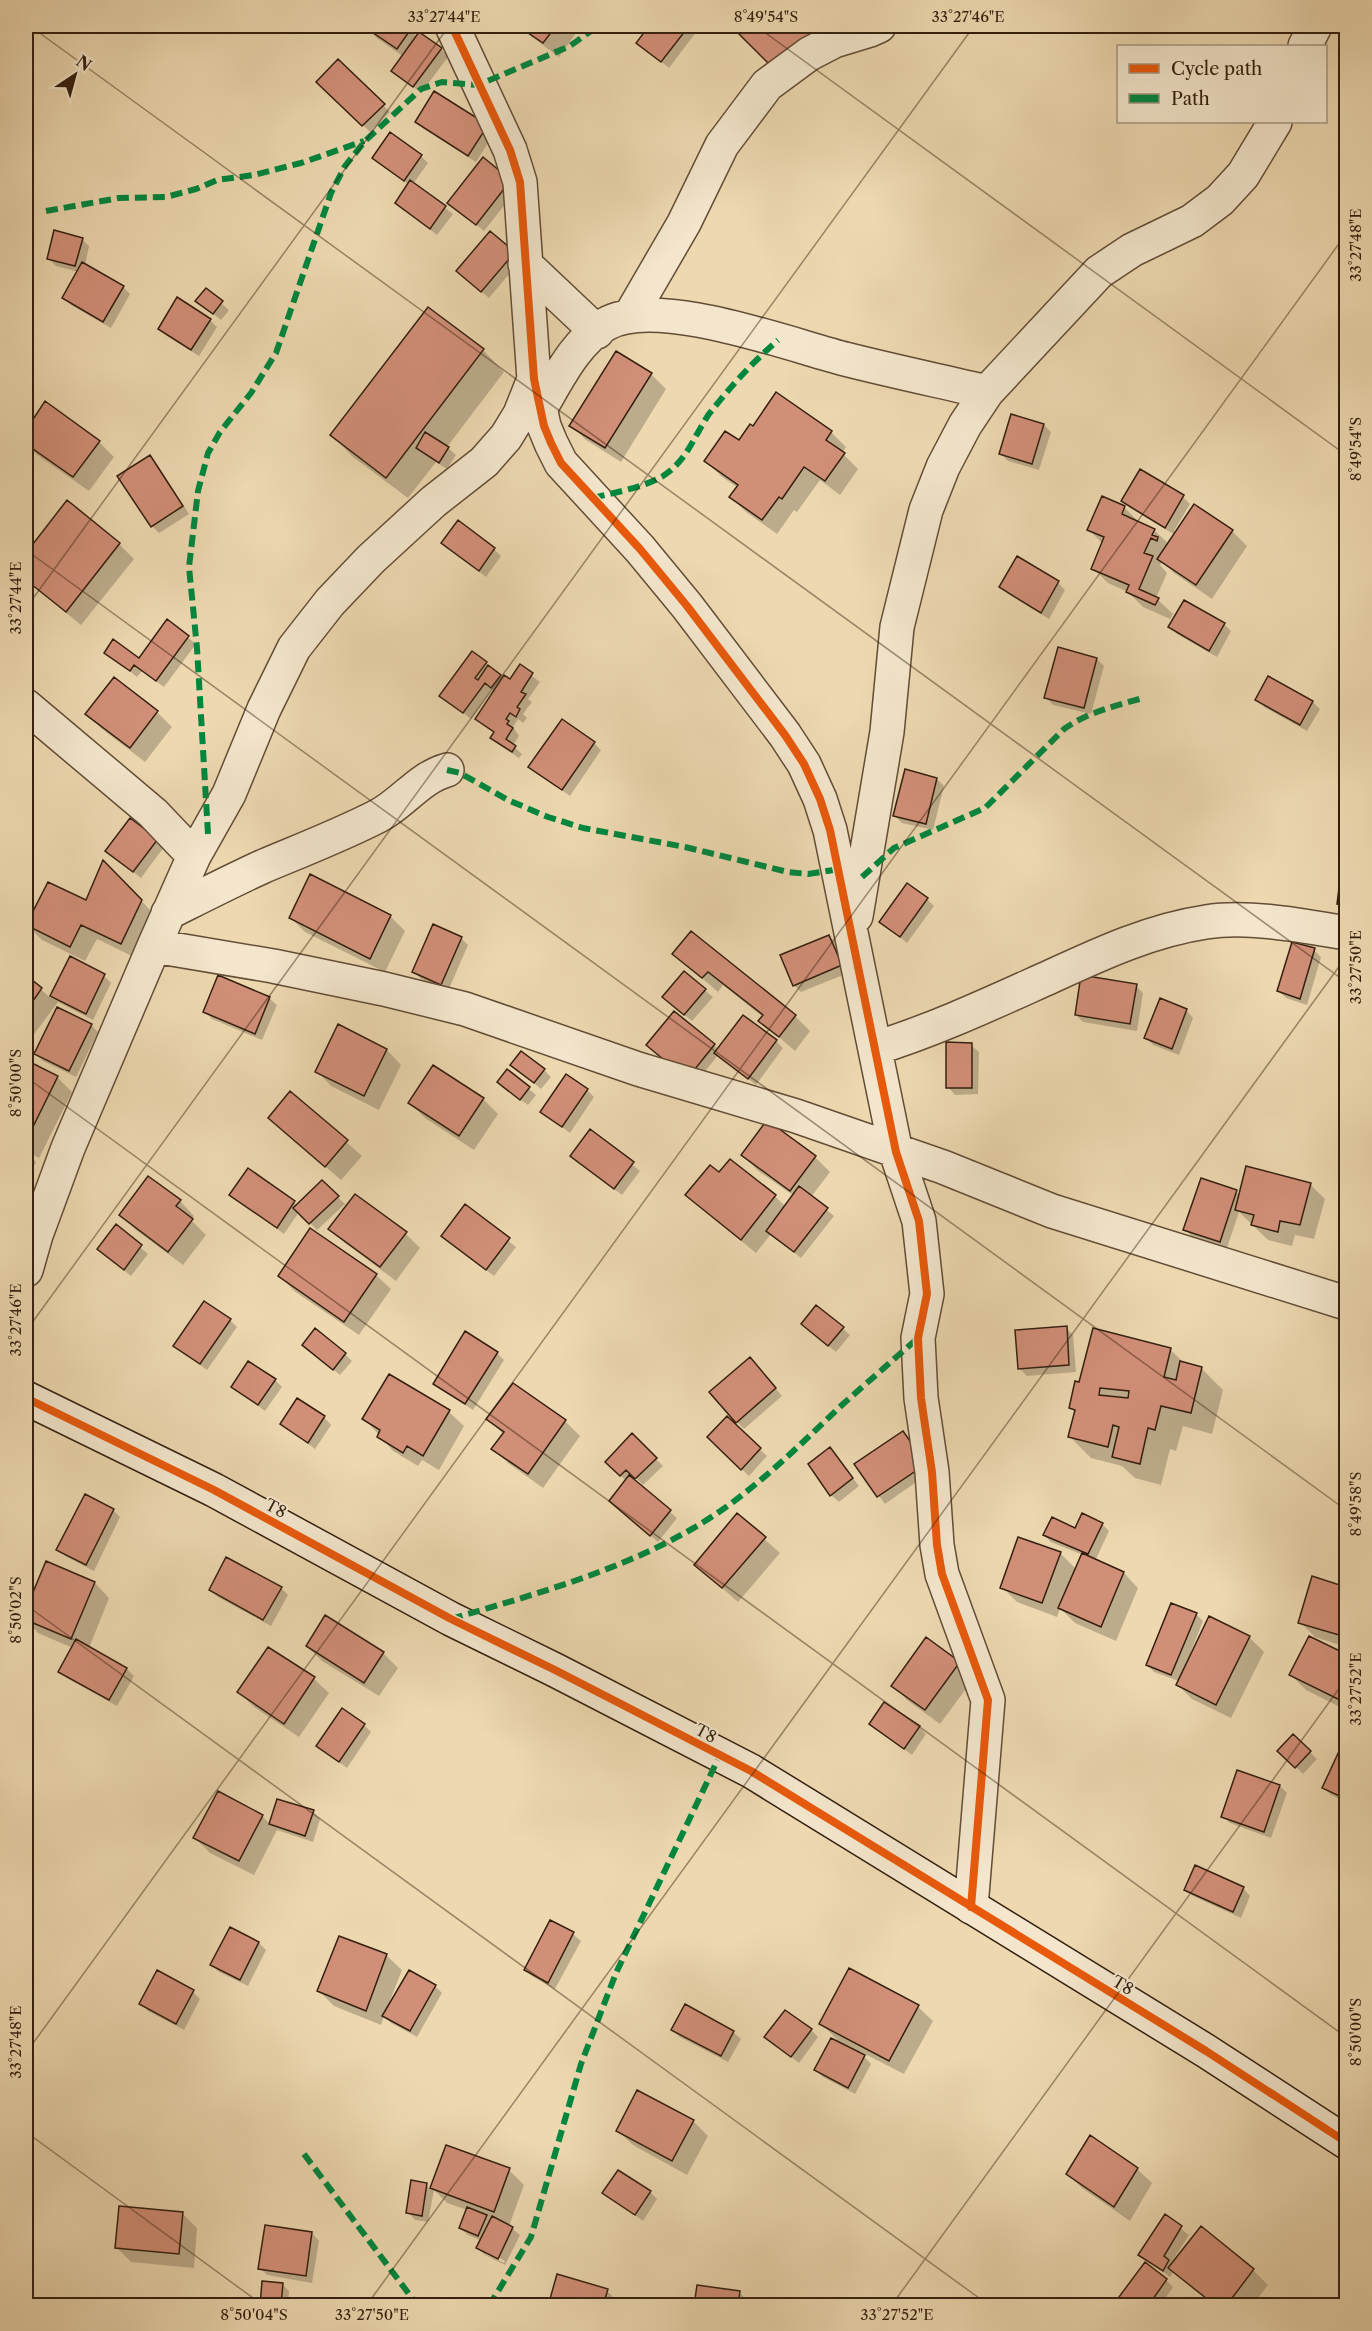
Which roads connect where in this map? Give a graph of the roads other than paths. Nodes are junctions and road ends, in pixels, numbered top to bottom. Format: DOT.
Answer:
graph roads {
  1 [pos="452,26"];
  2 [pos="879,26"];
  3 [pos="1315,26"];
  4 [pos="1306,45"];
  5 [pos="1274,123"];
  6 [pos="525,264"];
  7 [pos="630,316"];
  8 [pos="597,332"];
  9 [pos="987,392"];
  10 [pos="537,394"];
  11 [pos="26,706"];
  12 [pos="447,770"];
  13 [pos="194,856"];
  14 [pos="168,913"];
  15 [pos="1347,933"];
  16 [pos="852,935"];
  17 [pos="154,946"];
  18 [pos="876,1048"];
  19 [pos="896,1152"];
  20 [pos="26,1270"];
  21 [pos="1347,1304"];
  22 [pos="26,1398"];
  23 [pos="971,1908"];
  24 [pos="1347,2142"];
  1 -- 6 [label="street"];
  2 -- 7 [label="street"];
  3 -- 4 [label="street"];
  5 -- 9 [label="street"];
  6 -- 8 [label="street"];
  6 -- 10 [label="street"];
  7 -- 8 [label="street"];
  7 -- 9 [label="street"];
  8 -- 10 [label="street"];
  9 -- 16 [label="street"];
  10 -- 13 [label="street"];
  10 -- 16 [label="street"];
  11 -- 13 [label="street"];
  12 -- 14 [label="street"];
  13 -- 14 [label="street"];
  14 -- 17 [label="street"];
  15 -- 18 [label="street"];
  16 -- 18 [label="street"];
  17 -- 19 [label="street"];
  17 -- 20 [label="street"];
  18 -- 19 [label="street"];
  19 -- 21 [label="street"];
  19 -- 23 [label="street"];
  22 -- 23 [label="street, T8"];
  23 -- 24 [label="street, T8"];
}
